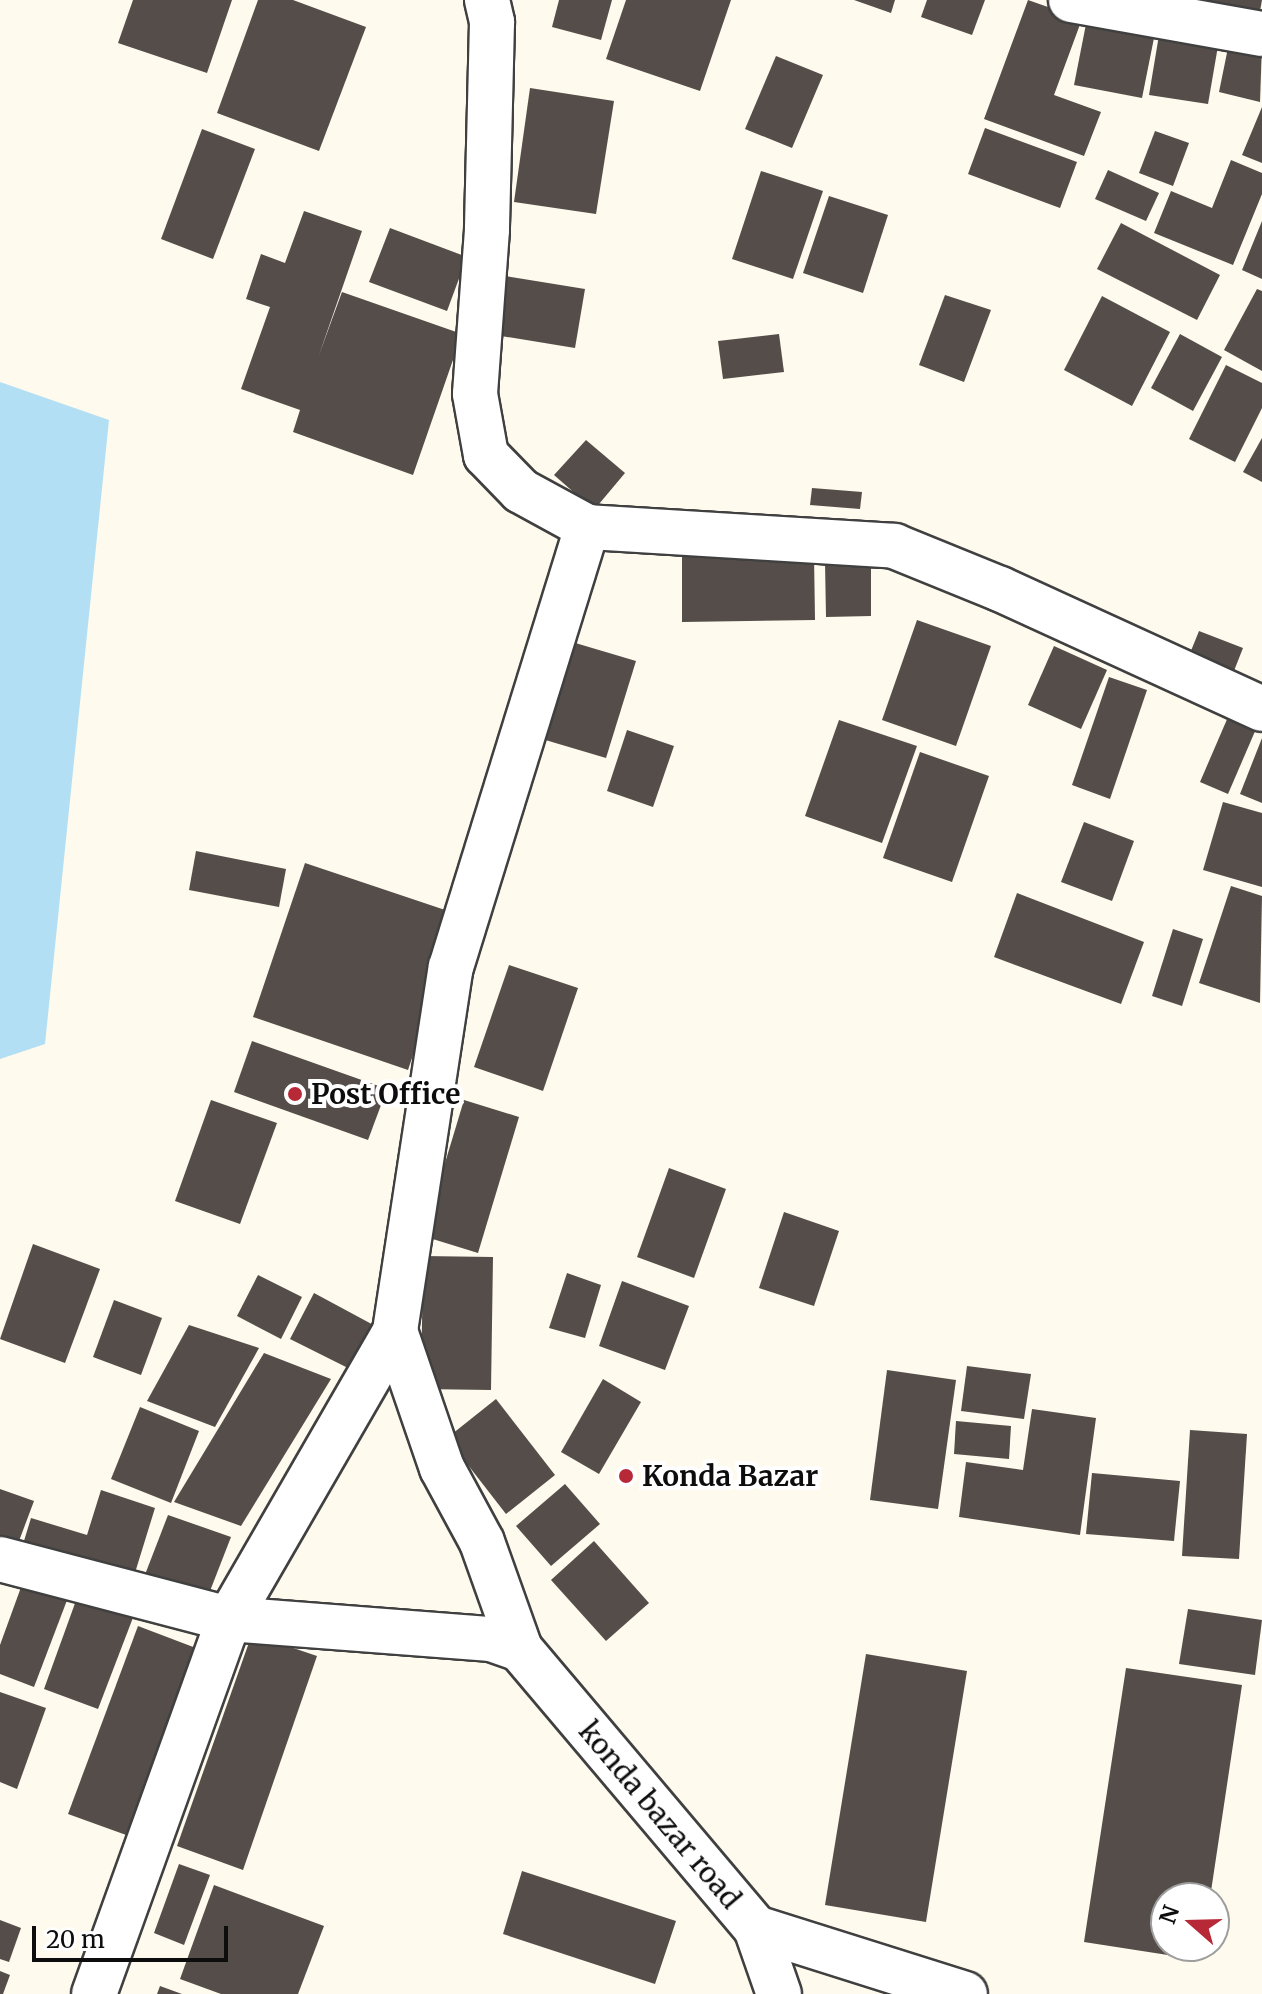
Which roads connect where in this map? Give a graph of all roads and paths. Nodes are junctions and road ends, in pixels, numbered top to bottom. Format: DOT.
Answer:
graph roads {
  1 [pos="487,0"];
  2 [pos="1071,0"];
  3 [pos="1262,34"];
  4 [pos="587,527"];
  5 [pos="1262,709"];
  6 [pos="395,1331"];
  7 [pos="0,1559"];
  8 [pos="229,1619"];
  9 [pos="520,1649"];
  10 [pos="756,1928"];
  11 [pos="94,1994"];
  12 [pos="779,1994"];
  13 [pos="965,1994"];
  1 -- 4 [label="street"];
  2 -- 3 [label="street"];
  4 -- 5 [label="street"];
  4 -- 6 [label="street"];
  6 -- 8 [label="street"];
  6 -- 9 [label="street"];
  7 -- 8 [label="street"];
  8 -- 9 [label="street"];
  8 -- 11 [label="street"];
  9 -- 10 [label="street, konda bazar road"];
  10 -- 12 [label="street, konda bazar road"];
  10 -- 13 [label="street"];
}
